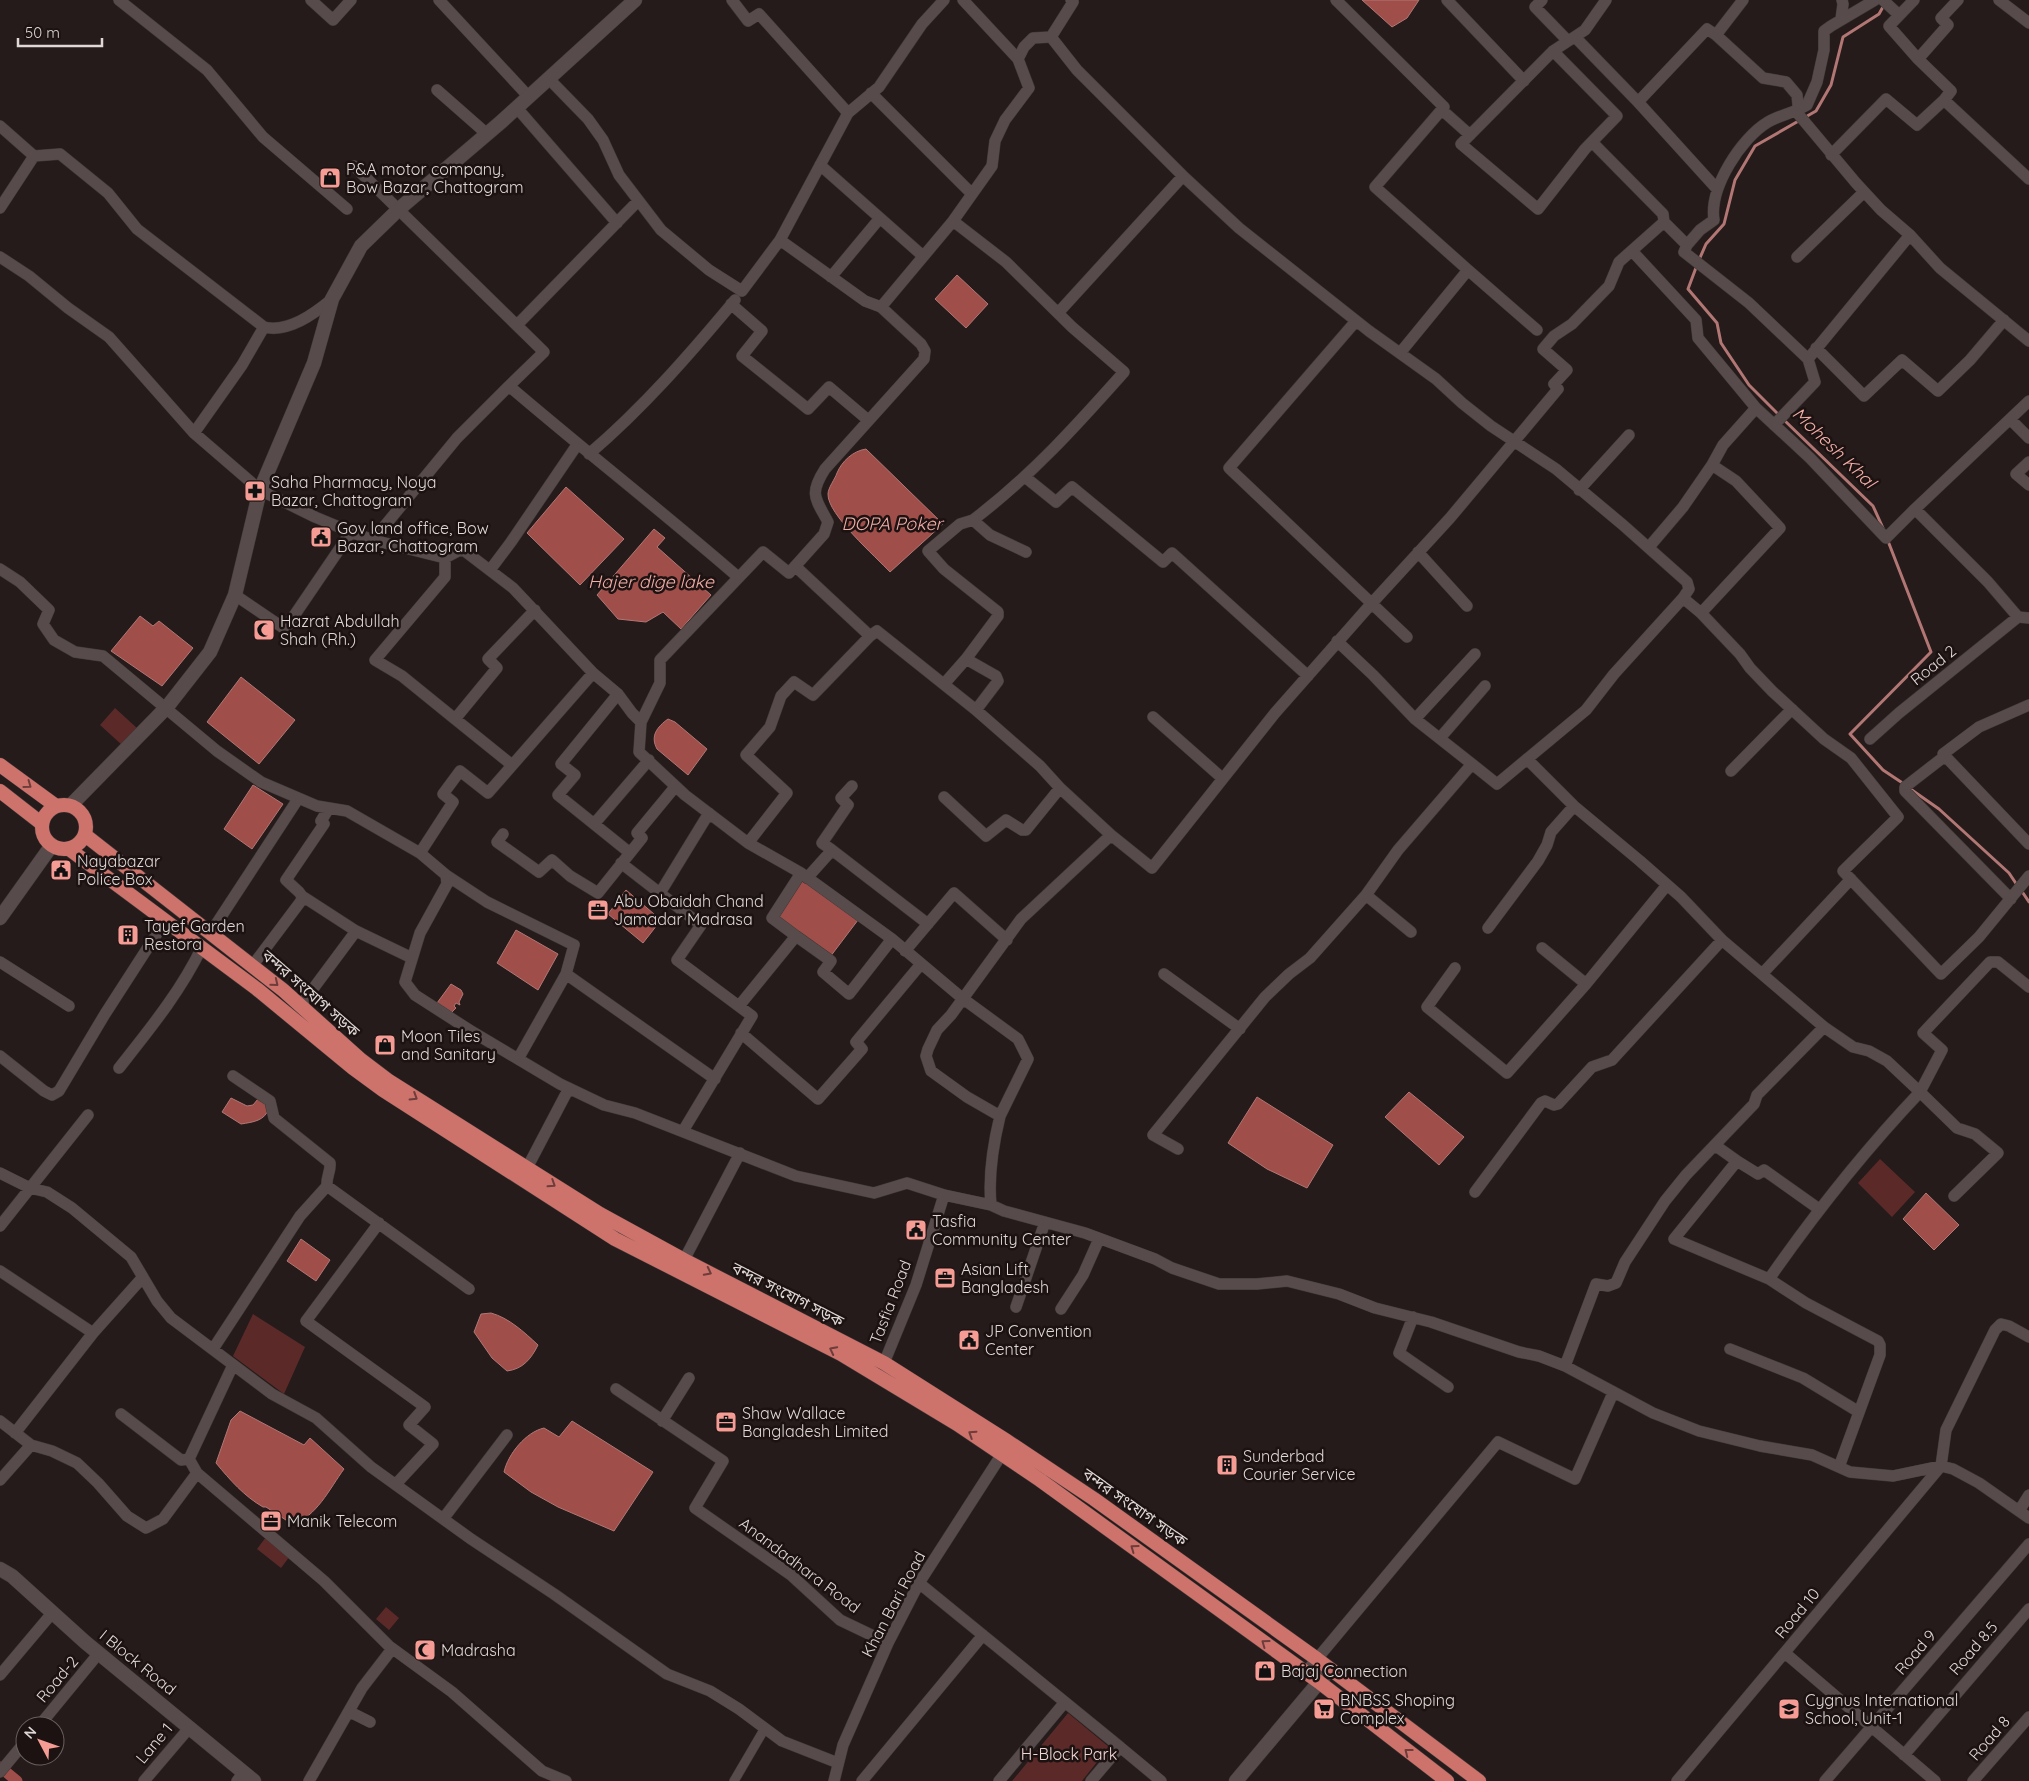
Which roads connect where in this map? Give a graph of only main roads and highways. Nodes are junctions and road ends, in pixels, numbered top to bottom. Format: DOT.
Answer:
graph roads {
  1 [pos="0,764"];
  2 [pos="0,791"];
  3 [pos="56,806"];
  4 [pos="42,823"];
  5 [pos="85,834"];
  6 [pos="69,848"];
  7 [pos="1447,1781"];
  8 [pos="1479,1781"];
  1 -- 3 [label="highway, one-way"];
  2 -- 4 [label="highway"];
  3 -- 4 [label="highway"];
  3 -- 5 [label="highway"];
  4 -- 6 [label="highway"];
  5 -- 6 [label="highway"];
  5 -- 8 [label="highway, বন্দর সংযোগ সড়ক, one-way"];
  7 -- 6 [label="highway, বন্দর সংযোগ সড়ক, one-way"];
}
